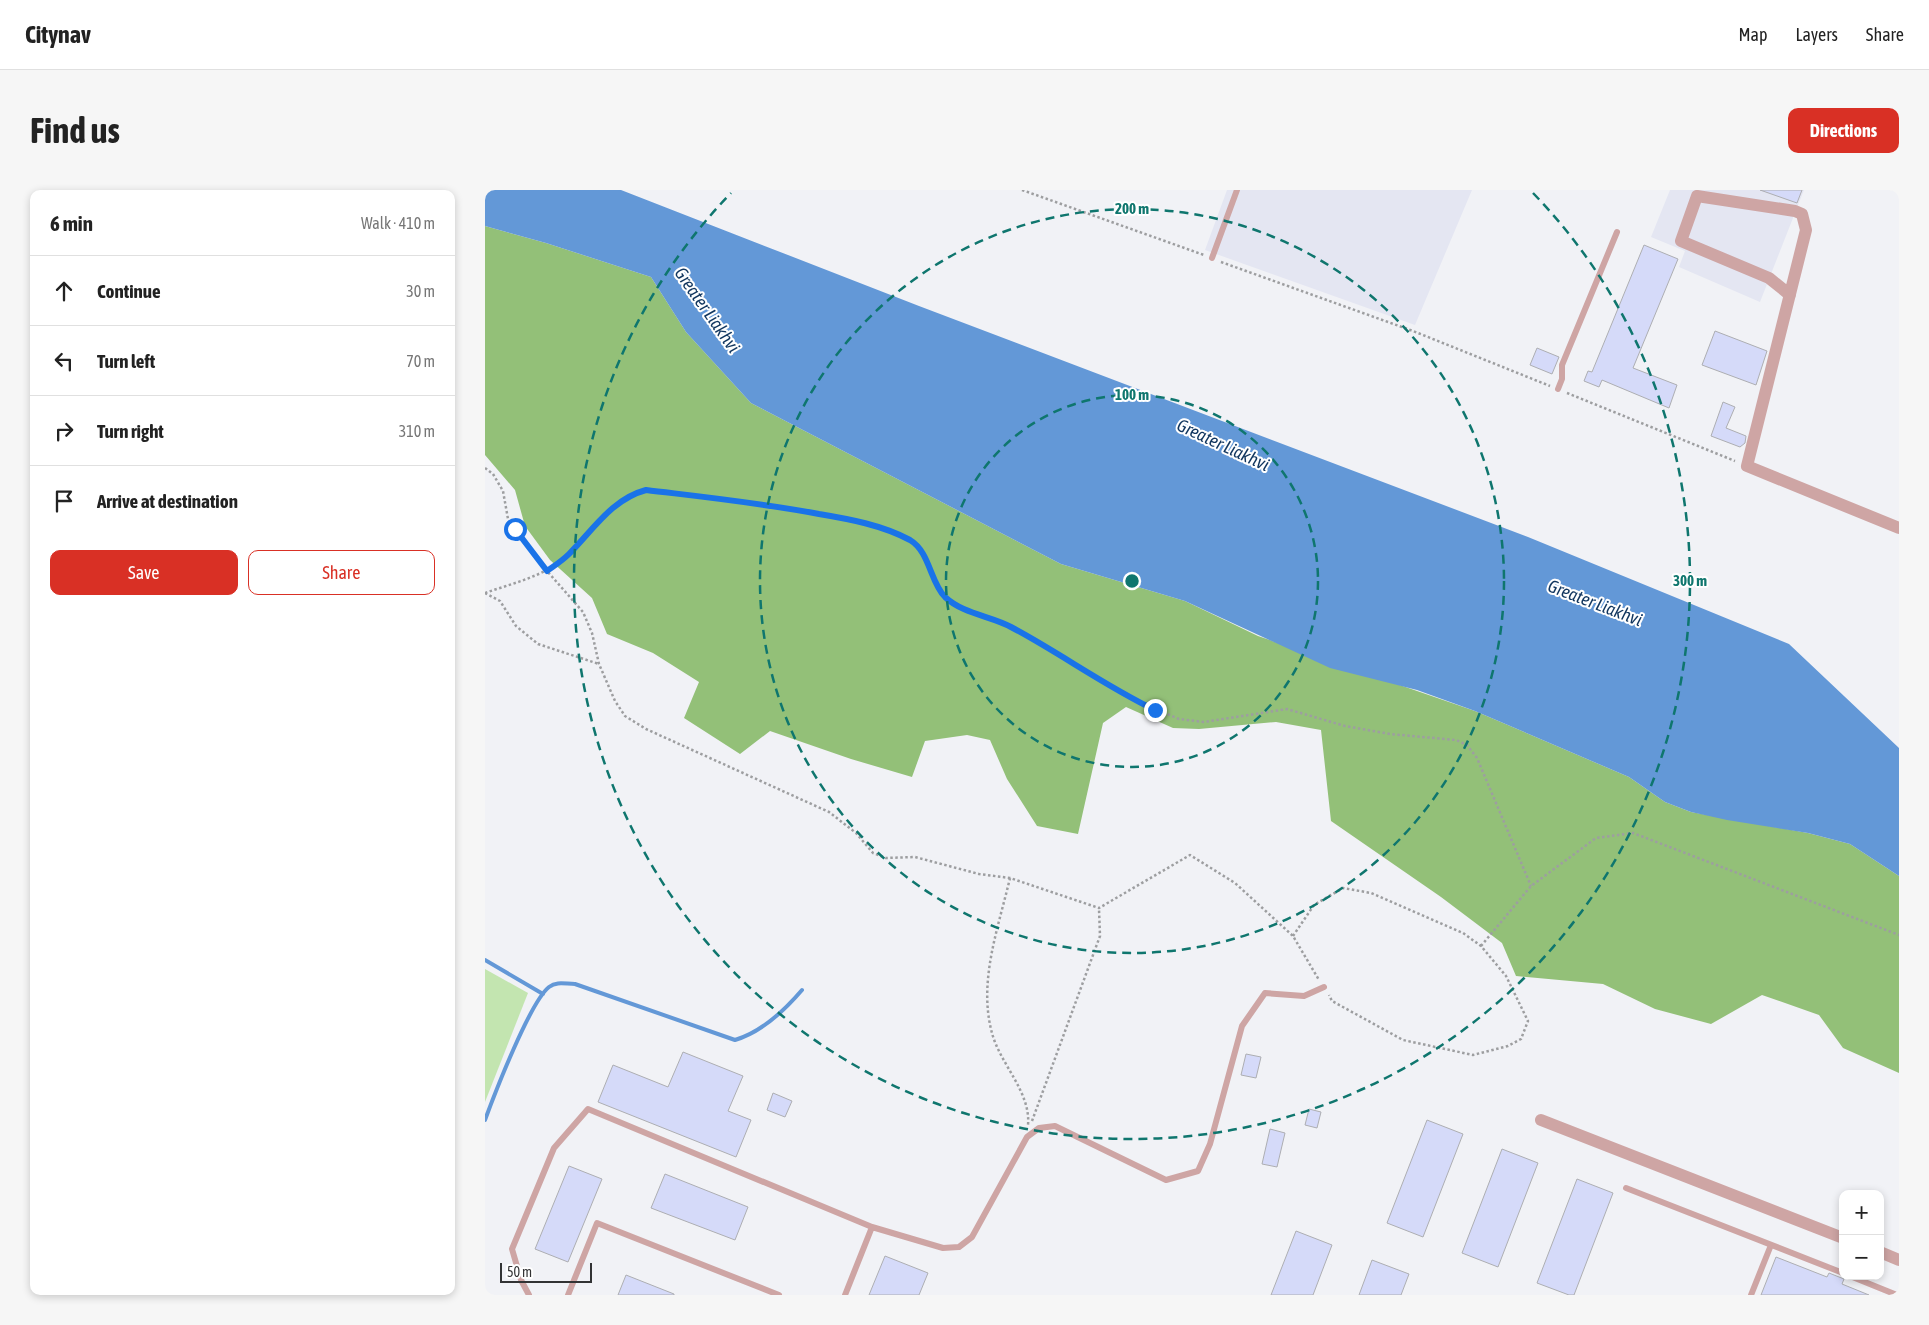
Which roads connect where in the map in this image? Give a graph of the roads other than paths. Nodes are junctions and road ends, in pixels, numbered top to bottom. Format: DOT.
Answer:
graph roads {
  1 [pos="1237,190"];
  2 [pos="1617,232"];
  3 [pos="1212,258"];
  4 [pos="1790,295"];
  5 [pos="1558,389"];
  6 [pos="1899,528"];
  7 [pos="1324,987"];
  8 [pos="1541,1120"];
  9 [pos="1626,1188"];
  10 [pos="872,1227"];
  11 [pos="1839,1236"];
  12 [pos="1771,1245"];
  13 [pos="1884,1254"];
  14 [pos="1899,1260"];
  15 [pos="1839,1272"];
  16 [pos="1860,1280"];
  17 [pos="529,1295"];
  18 [pos="568,1295"];
  19 [pos="779,1295"];
  20 [pos="845,1295"];
  21 [pos="1751,1295"];
  22 [pos="1897,1295"];
  1 -- 3 [label="lane"];
  2 -- 5 [label="lane"];
  4 -- 4 [label="street"];
  4 -- 6 [label="street"];
  7 -- 10 [label="lane"];
  8 -- 11 [label="street"];
  9 -- 12 [label="lane"];
  10 -- 17 [label="lane"];
  10 -- 20 [label="lane"];
  12 -- 15 [label="lane"];
  12 -- 21 [label="lane"];
  13 -- 14 [label="street"];
  16 -- 22 [label="lane"];
  18 -- 19 [label="lane"];
}
